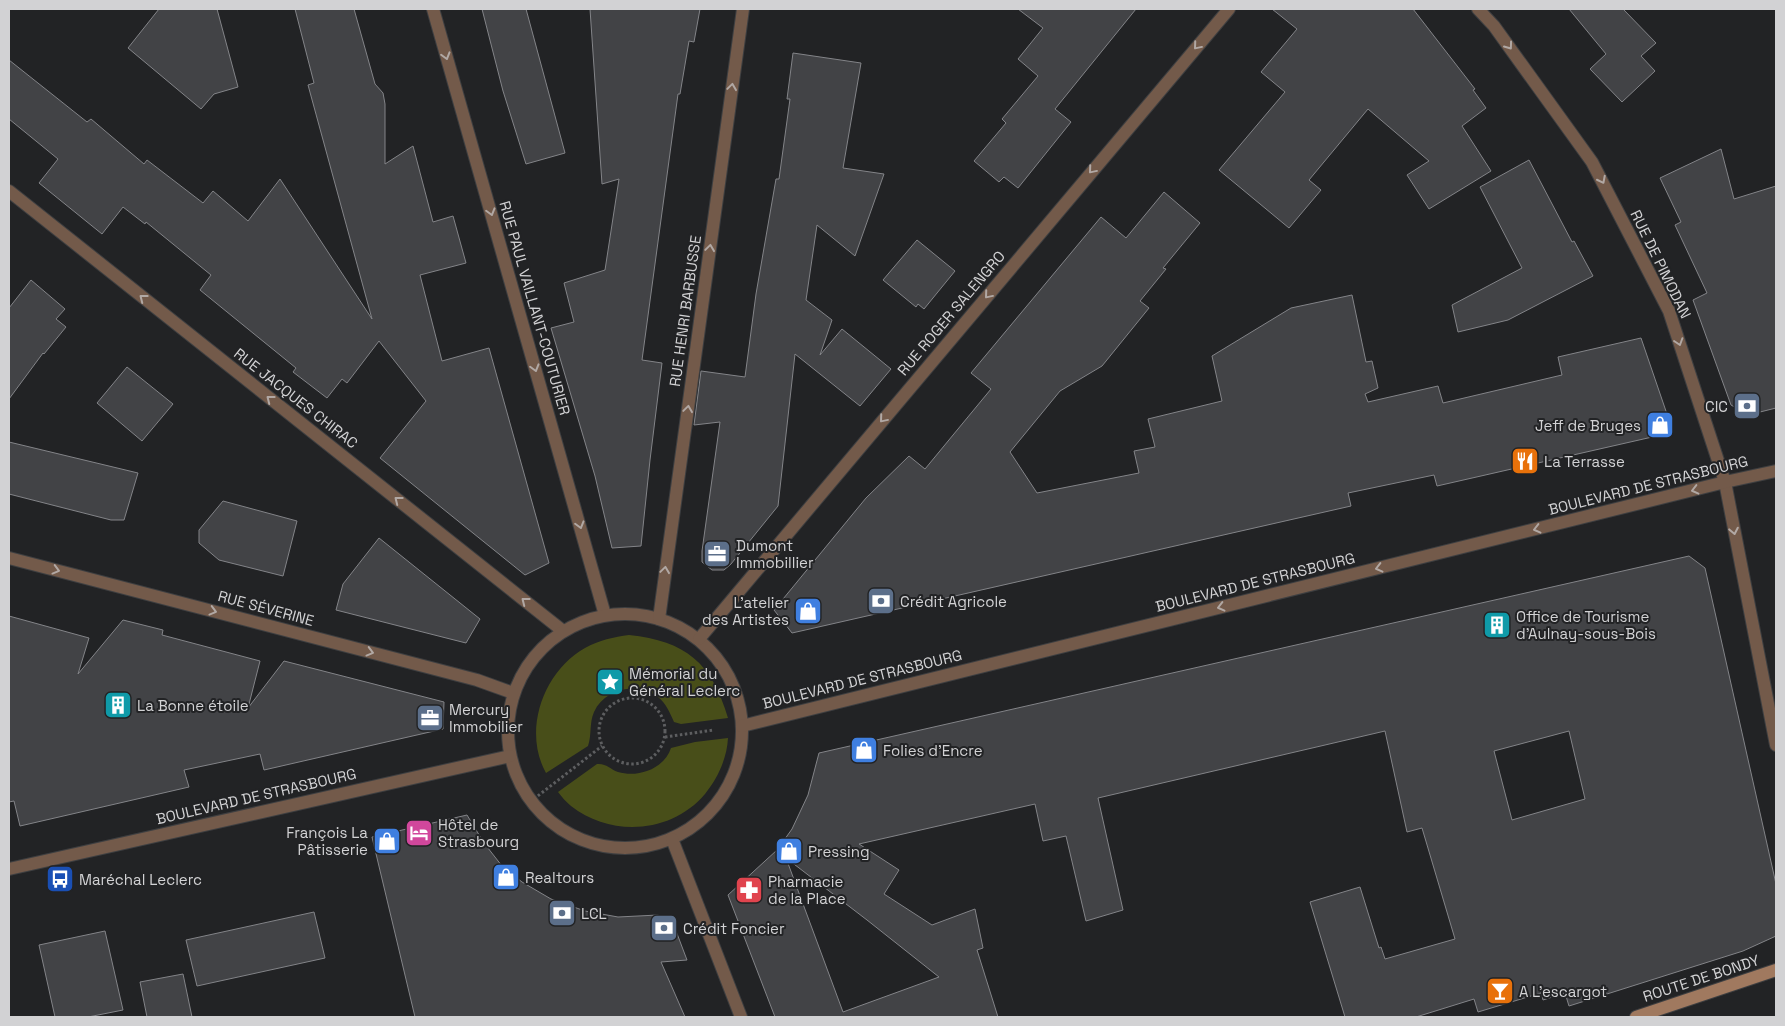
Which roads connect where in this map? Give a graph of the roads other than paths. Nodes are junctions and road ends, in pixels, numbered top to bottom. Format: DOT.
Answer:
graph roads {
  1 [pos="433,9"];
  2 [pos="743,9"];
  3 [pos="1229,9"];
  4 [pos="1478,9"];
  5 [pos="9,191"];
  6 [pos="1776,471"];
  7 [pos="1725,482"];
  8 [pos="9,558"];
  9 [pos="605,615"];
  10 [pos="659,619"];
  11 [pos="563,631"];
  12 [pos="698,640"];
  13 [pos="513,693"];
  14 [pos="742,726"];
  15 [pos="1776,745"];
  16 [pos="510,756"];
  17 [pos="672,839"];
  18 [pos="9,869"];
  19 [pos="1776,970"];
  20 [pos="741,1017"];
  21 [pos="1636,1017"];
  1 -- 9 [label="street, RUE PAUL VAILLANT-COUTURIER, one-way"];
  10 -- 2 [label="street, RUE HENRI BARBUSSE, one-way"];
  3 -- 12 [label="street, RUE ROGER SALENGRO, one-way"];
  4 -- 7 [label="street, RUE DE PIMODAN, one-way"];
  11 -- 5 [label="street, RUE JACQUES CHIRAC, one-way"];
  6 -- 7 [label="street, BOULEVARD DE STRASBOURG"];
  7 -- 14 [label="street, BOULEVARD DE STRASBOURG, one-way"];
  7 -- 15 [label="street, RUE DE PIMODAN, one-way"];
  8 -- 13 [label="street, RUE SÉVERINE, one-way"];
  9 -- 10 [label="street"];
  9 -- 11 [label="street"];
  10 -- 12 [label="street"];
  11 -- 13 [label="street"];
  12 -- 14 [label="street"];
  13 -- 16 [label="street"];
  14 -- 17 [label="street"];
  16 -- 17 [label="street"];
  16 -- 18 [label="street, BOULEVARD DE STRASBOURG"];
  17 -- 20 [label="street"];
  19 -- 21 [label="street, ROUTE DE BONDY"];
}
